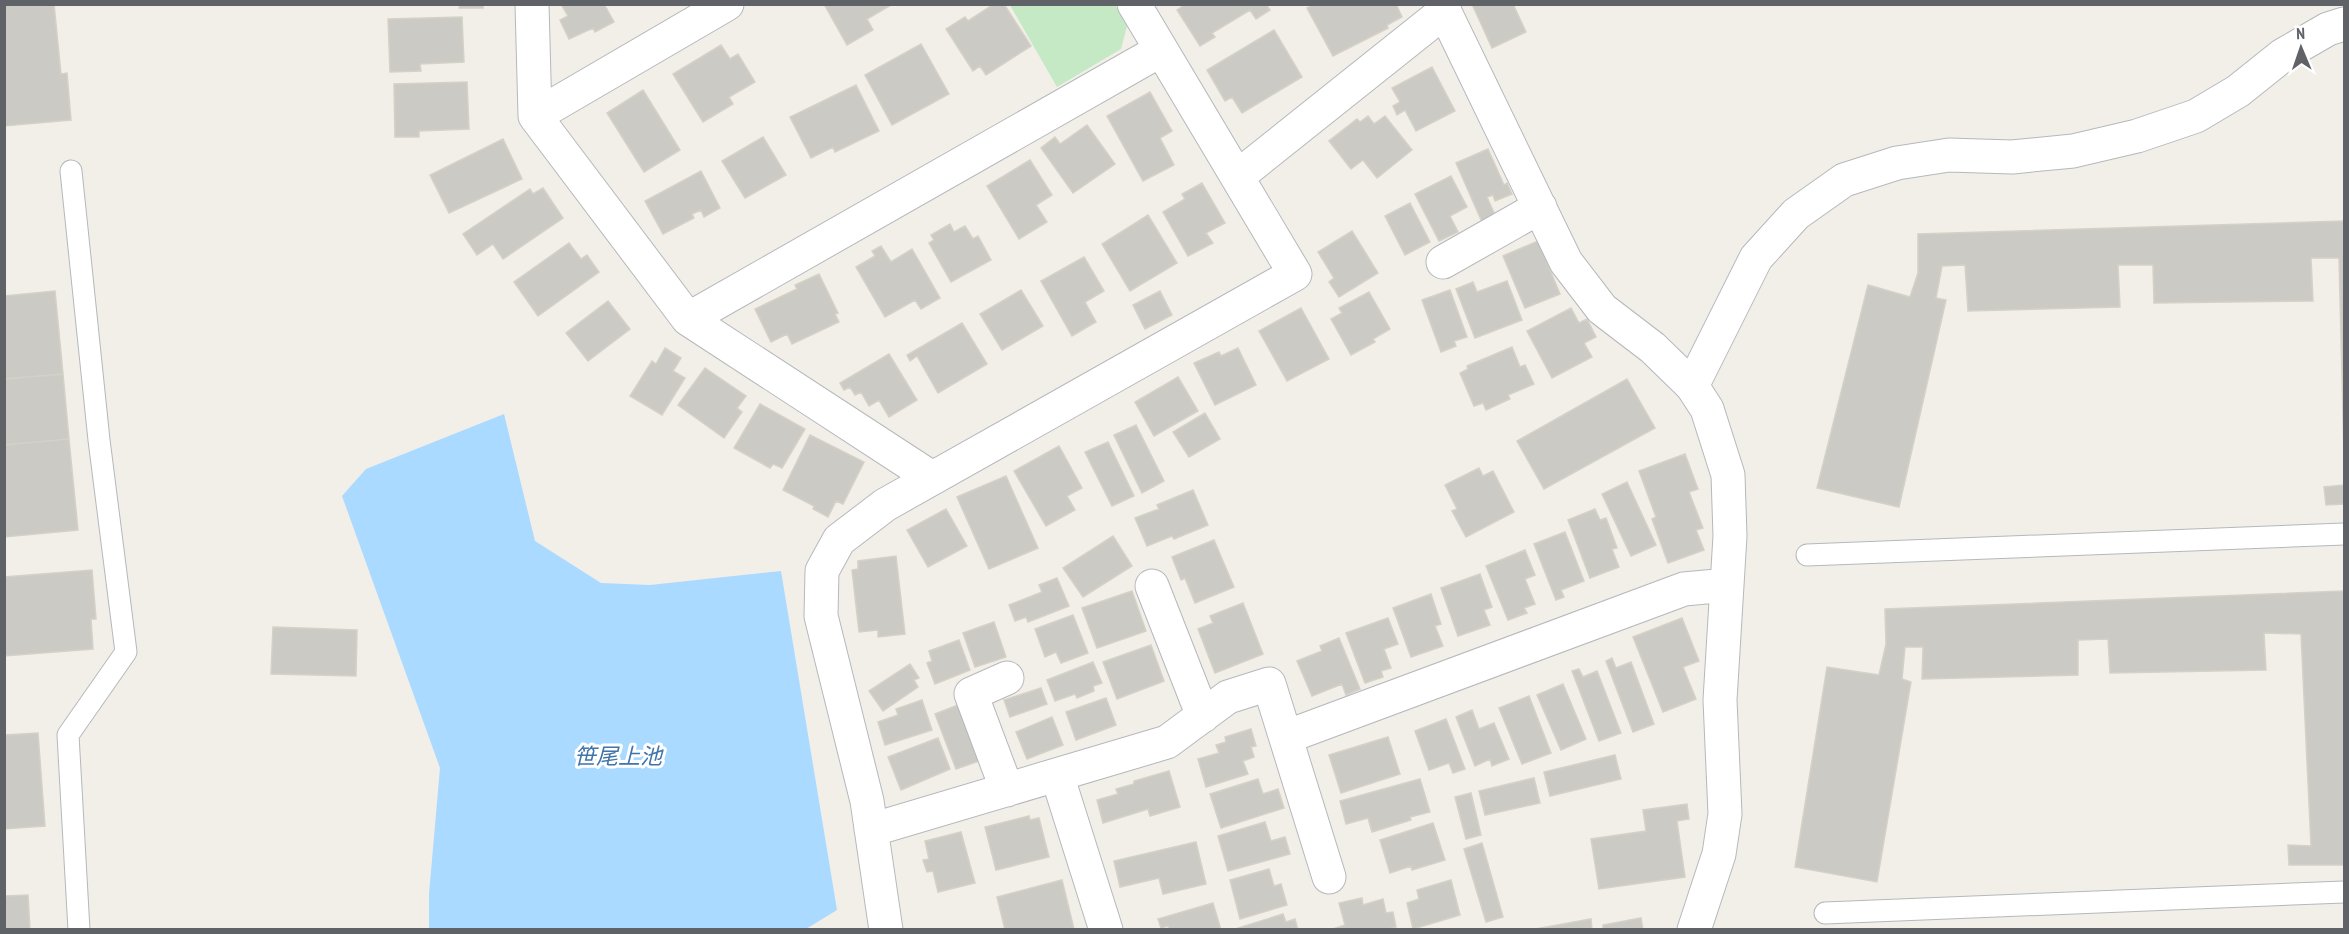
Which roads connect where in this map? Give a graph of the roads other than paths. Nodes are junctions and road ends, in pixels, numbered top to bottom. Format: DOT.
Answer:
graph roads {
  1 [pos="532,4"];
  2 [pos="726,4"];
  3 [pos="1134,4"];
  4 [pos="1443,8"];
  5 [pos="2344,24"];
  6 [pos="1161,50"];
  7 [pos="535,116"];
  8 [pos="71,171"];
  9 [pos="1237,177"];
  10 [pos="1540,207"];
  11 [pos="1443,262"];
  12 [pos="688,319"];
  13 [pos="1692,386"];
  14 [pos="932,478"];
  15 [pos="2344,534"];
  16 [pos="1808,555"];
  17 [pos="1727,585"];
  18 [pos="1152,586"];
  19 [pos="1007,678"];
  20 [pos="1203,716"];
  21 [pos="1286,737"];
  22 [pos="1057,775"];
  23 [pos="1007,790"];
  24 [pos="871,831"];
  25 [pos="1329,877"];
  26 [pos="2344,892"];
  27 [pos="1825,913"];
  28 [pos="79,930"];
  29 [pos="886,930"];
  30 [pos="1106,930"];
  31 [pos="1694,930"];
  1 -- 7 [label="street"];
  2 -- 7 [label="street"];
  3 -- 6 [label="street"];
  4 -- 9 [label="street"];
  4 -- 10 [label="street"];
  5 -- 13 [label="street"];
  6 -- 9 [label="street"];
  6 -- 12 [label="street"];
  7 -- 12 [label="street"];
  8 -- 28 [label="lane"];
  9 -- 14 [label="street"];
  10 -- 11 [label="street"];
  10 -- 13 [label="street"];
  12 -- 14 [label="street"];
  13 -- 17 [label="street"];
  14 -- 24 [label="street"];
  15 -- 16 [label="lane"];
  17 -- 21 [label="street"];
  17 -- 31 [label="street"];
  18 -- 20 [label="street"];
  19 -- 23 [label="street"];
  20 -- 21 [label="street"];
  20 -- 22 [label="street"];
  21 -- 25 [label="street"];
  22 -- 23 [label="street"];
  22 -- 30 [label="street"];
  23 -- 24 [label="street"];
  24 -- 29 [label="street"];
  26 -- 27 [label="lane"];
}
